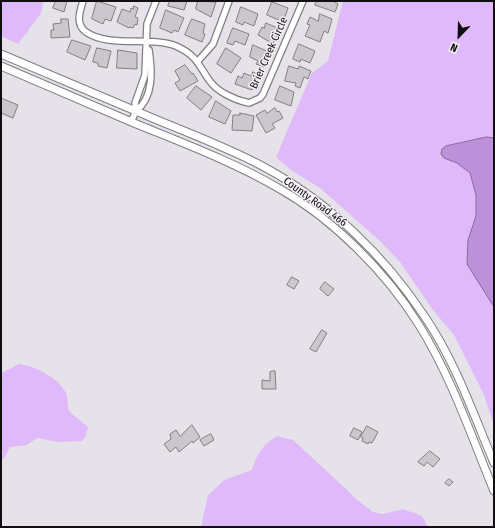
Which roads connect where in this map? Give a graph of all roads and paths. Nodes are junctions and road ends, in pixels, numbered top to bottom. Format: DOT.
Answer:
graph roads {
  1 [pos="83,1"];
  2 [pos="156,1"];
  3 [pos="229,1"];
  4 [pos="303,1"];
  5 [pos="147,41"];
  6 [pos="1,54"];
  7 [pos="198,61"];
  8 [pos="1,66"];
  9 [pos="136,111"];
  10 [pos="131,122"];
  11 [pos="326,208"];
  12 [pos="309,209"];
  13 [pos="494,463"];
  14 [pos="494,490"];
  1 -- 5 [label="street, Brier Creek Circle"];
  2 -- 5 [label="street"];
  3 -- 7 [label="street"];
  4 -- 7 [label="street, Brier Creek Circle"];
  5 -- 7 [label="street, Brier Creek Circle"];
  5 -- 9 [label="street"];
  6 -- 9 [label="main road, County Road 466"];
  8 -- 10 [label="main road, County Road 466"];
  9 -- 10 [label="street"];
  9 -- 11 [label="main road, County Road 466"];
  10 -- 12 [label="main road, County Road 466"];
  11 -- 12 [label="main road"];
  11 -- 13 [label="main road, County Road 466"];
  12 -- 14 [label="main road, County Road 466"];
}
